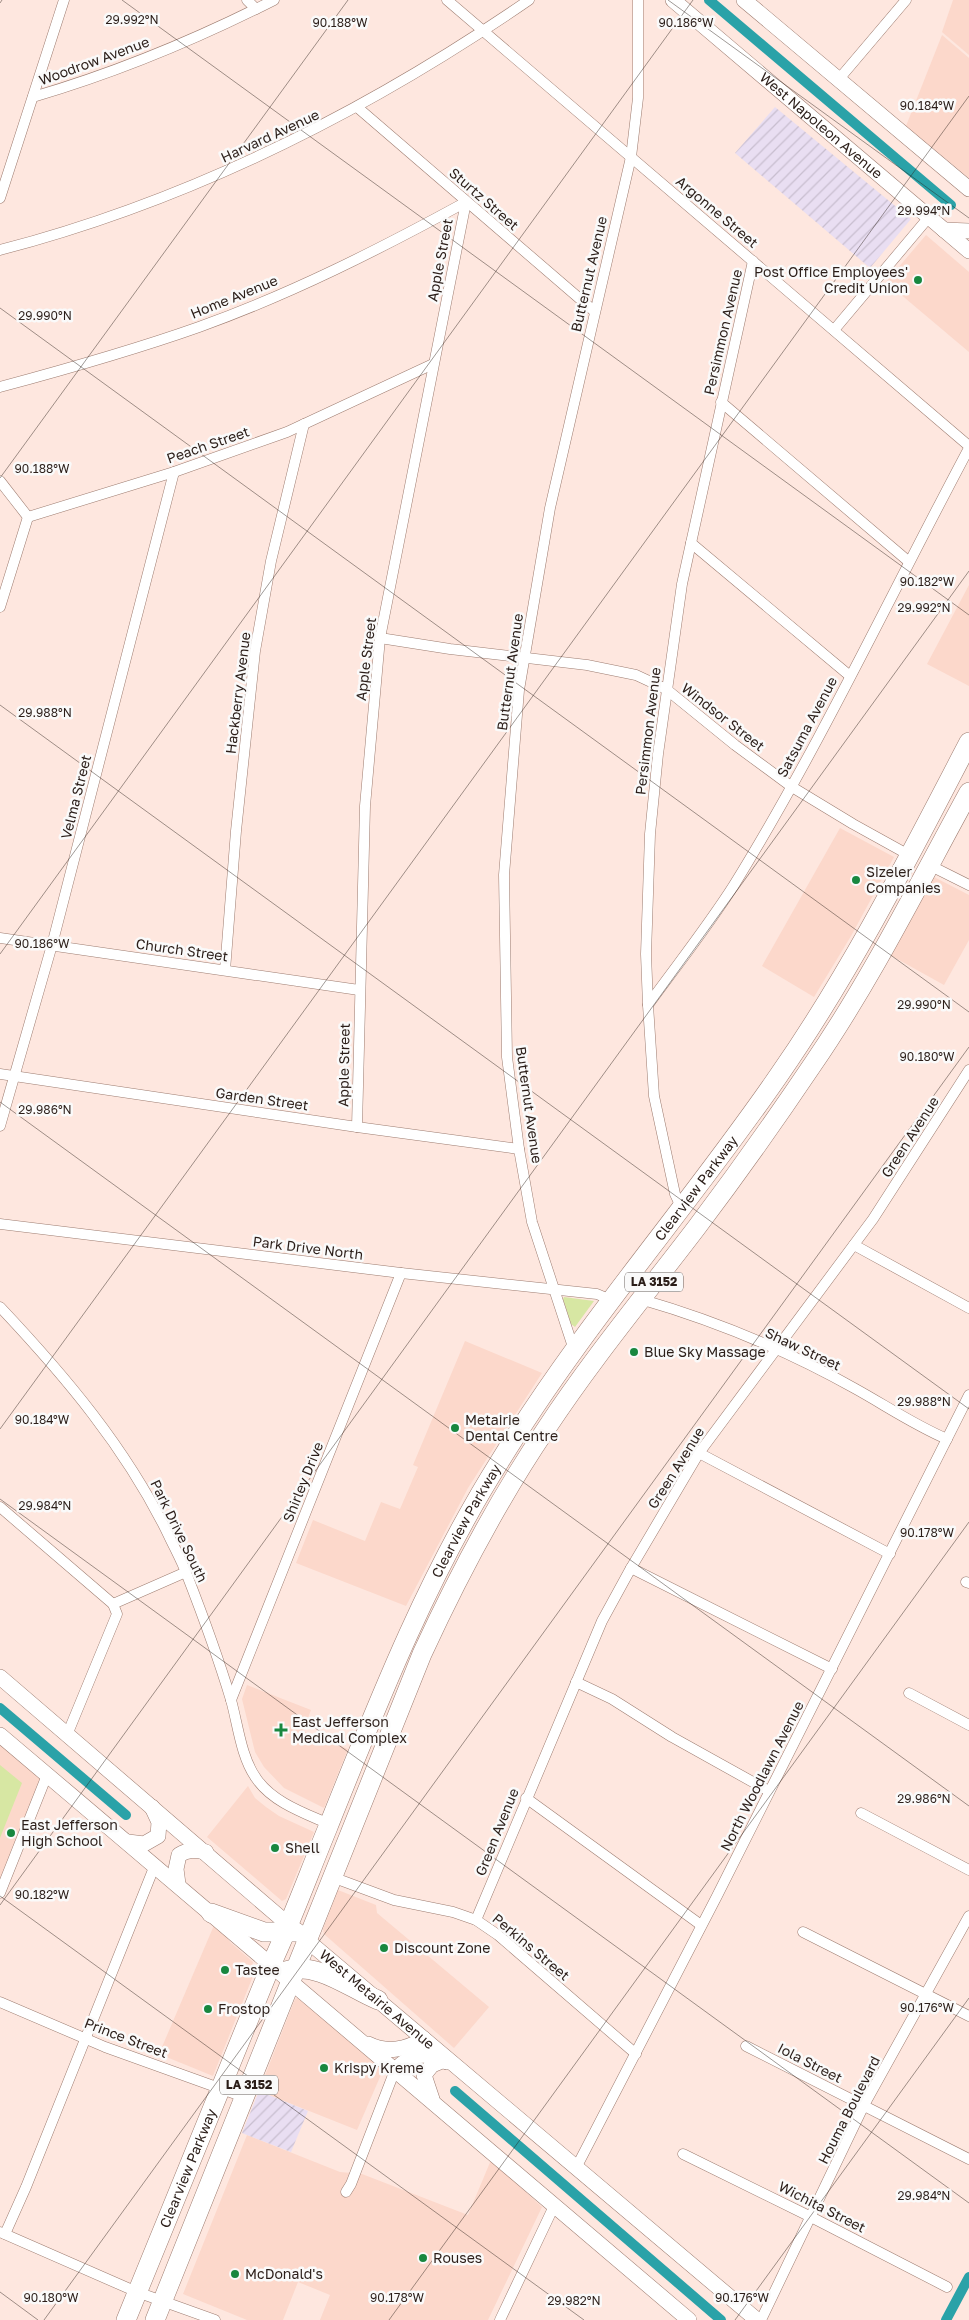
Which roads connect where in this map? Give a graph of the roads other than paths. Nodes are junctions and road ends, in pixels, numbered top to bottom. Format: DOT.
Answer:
graph roads {
  1 [pos="64,0"];
  2 [pos="247,0"];
  3 [pos="274,0"];
  4 [pos="447,0"];
  5 [pos="530,0"];
  6 [pos="638,0"];
  7 [pos="673,0"];
  8 [pos="744,0"];
  9 [pos="906,0"];
  10 [pos="256,9"];
  11 [pos="484,32"];
  12 [pos="839,79"];
  13 [pos="33,97"];
  14 [pos="356,107"];
  15 [pos="631,157"];
  16 [pos="969,189"];
  17 [pos="0,198"];
  18 [pos="466,202"];
  19 [pos="929,217"];
  20 [pos="944,230"];
  21 [pos="969,231"];
  22 [pos="0,250"];
  23 [pos="969,251"];
  24 [pos="753,261"];
  25 [pos="594,311"];
  26 [pos="834,330"];
  27 [pos="433,364"];
  28 [pos="0,387"];
  29 [pos="721,402"];
  30 [pos="304,424"];
  31 [pos="969,447"];
  32 [pos="174,472"];
  33 [pos="0,481"];
  34 [pos="28,517"];
  35 [pos="691,543"];
  36 [pos="908,561"];
  37 [pos="0,607"];
  38 [pos="380,638"];
  39 [pos="524,657"];
  40 [pos="850,676"];
  41 [pos="666,689"];
  42 [pos="969,742"];
  43 [pos="792,786"];
  44 [pos="969,792"];
  45 [pos="930,815"];
  46 [pos="909,855"];
  47 [pos="929,865"];
  48 [pos="969,885"];
  49 [pos="908,905"];
  50 [pos="0,938"];
  51 [pos="52,945"];
  52 [pos="224,970"];
  53 [pos="359,990"];
  54 [pos="648,1005"];
  55 [pos="969,1070"];
  56 [pos="0,1074"];
  57 [pos="16,1076"];
  58 [pos="0,1126"];
  59 [pos="357,1127"];
  60 [pos="520,1148"];
  61 [pos="682,1210"];
  62 [pos="0,1224"];
  63 [pos="671,1224"];
  64 [pos="854,1245"];
  65 [pos="401,1273"];
  66 [pos="553,1289"];
  67 [pos="640,1299"];
  68 [pos="611,1300"];
  69 [pos="0,1307"];
  70 [pos="969,1308"];
  71 [pos="775,1349"];
  72 [pos="574,1350"];
  73 [pos="587,1370"];
  74 [pos="969,1395"];
  75 [pos="947,1439"];
  76 [pos="699,1453"];
  77 [pos="0,1507"];
  78 [pos="890,1554"];
  79 [pos="631,1568"];
  80 [pos="186,1572"];
  81 [pos="113,1604"];
  82 [pos="832,1669"];
  83 [pos="0,1677"];
  84 [pos="576,1682"];
  85 [pos="910,1693"];
  86 [pos="231,1700"];
  87 [pos="969,1726"];
  88 [pos="67,1734"];
  89 [pos="0,1735"];
  90 [pos="47,1775"];
  91 [pos="346,1785"];
  92 [pos="769,1791"];
  93 [pos="526,1798"];
  94 [pos="152,1806"];
  95 [pos="861,1813"];
  96 [pos="329,1824"];
  97 [pos="128,1842"];
  98 [pos="347,1842"];
  99 [pos="206,1852"];
  100 [pos="155,1865"];
  101 [pos="969,1870"];
  102 [pos="332,1877"];
  103 [pos="178,1884"];
  104 [pos="0,1892"];
  105 [pos="211,1912"];
  106 [pos="969,1916"];
  107 [pos="476,1920"];
  108 [pos="701,1925"];
  109 [pos="803,1932"];
  110 [pos="295,1933"];
  111 [pos="285,1971"];
  112 [pos="925,1994"];
  113 [pos="378,2000"];
  114 [pos="0,2002"];
  115 [pos="969,2016"];
  116 [pos="402,2020"];
  117 [pos="85,2037"];
  118 [pos="424,2039"];
  119 [pos="360,2040"];
  120 [pos="746,2046"];
  121 [pos="394,2050"];
  122 [pos="636,2054"];
  123 [pos="450,2064"];
  124 [pos="395,2070"];
  125 [pos="222,2088"];
  126 [pos="244,2098"];
  127 [pos="433,2101"];
  128 [pos="864,2105"];
  129 [pos="684,2154"];
  130 [pos="969,2159"];
  131 [pos="576,2168"];
  132 [pos="183,2181"];
  133 [pos="208,2190"];
  134 [pos="346,2192"];
  135 [pos="555,2204"];
  136 [pos="811,2216"];
  137 [pos="2,2233"];
  138 [pos="946,2287"];
  139 [pos="137,2292"];
  140 [pos="164,2300"];
  141 [pos="126,2320"];
  142 [pos="155,2320"];
  143 [pos="215,2320"];
  144 [pos="500,2320"];
  145 [pos="689,2320"];
  146 [pos="757,2320"];
  147 [pos="762,2320"];
  1 -- 13 [label="street"];
  2 -- 10 [label="street"];
  3 -- 10 [label="street, Woodrow Avenue"];
  4 -- 11 [label="street, Argonne Street"];
  5 -- 11 [label="street, Harvard Avenue"];
  6 -- 15 [label="street, Butternut Avenue"];
  7 -- 19 [label="main road, West Napoleon Avenue"];
  8 -- 12 [label="main road"];
  9 -- 12 [label="street"];
  10 -- 13 [label="street, Woodrow Avenue"];
  11 -- 14 [label="street, Harvard Avenue"];
  11 -- 15 [label="street, Argonne Street"];
  12 -- 16 [label="main road"];
  13 -- 17 [label="street"];
  14 -- 18 [label="street, Sturtz Street"];
  14 -- 22 [label="street, Harvard Avenue"];
  15 -- 24 [label="street, Argonne Street"];
  15 -- 25 [label="street, Butternut Avenue"];
  18 -- 25 [label="street, Sturtz Street"];
  18 -- 27 [label="street, Apple Street"];
  18 -- 28 [label="street, Home Avenue"];
  19 -- 20 [label="main road, West Napoleon Avenue"];
  19 -- 26 [label="street"];
  20 -- 21 [label="main road"];
  20 -- 23 [label="main road, West Napoleon Avenue"];
  24 -- 26 [label="street, Argonne Street"];
  24 -- 29 [label="street, Persimmon Avenue"];
  25 -- 39 [label="street, Butternut Avenue"];
  26 -- 31 [label="street, Argonne Street"];
  27 -- 30 [label="street, Peach Street"];
  27 -- 38 [label="street, Apple Street"];
  29 -- 35 [label="street, Persimmon Avenue"];
  29 -- 36 [label="street"];
  30 -- 32 [label="street, Peach Street"];
  30 -- 52 [label="street, Hackberry Avenue"];
  31 -- 36 [label="street, Satsuma Avenue"];
  32 -- 34 [label="street, Peach Street"];
  32 -- 51 [label="street, Velma Street"];
  33 -- 34 [label="street"];
  34 -- 37 [label="street"];
  35 -- 40 [label="street"];
  35 -- 41 [label="street, Persimmon Avenue"];
  36 -- 40 [label="street, Satsuma Avenue"];
  38 -- 39 [label="street, Windsor Street"];
  38 -- 53 [label="street, Apple Street"];
  39 -- 41 [label="street, Windsor Street"];
  39 -- 60 [label="street, Butternut Avenue"];
  40 -- 43 [label="street, Satsuma Avenue"];
  41 -- 43 [label="street, Windsor Street"];
  41 -- 54 [label="street, Persimmon Avenue"];
  42 -- 45 [label="highway, Clearview Parkway / LA 3152"];
  43 -- 46 [label="street, Windsor Street"];
  43 -- 54 [label="street, Satsuma Avenue"];
  44 -- 47 [label="highway, Clearview Parkway / LA 3152"];
  45 -- 46 [label="highway, Clearview Parkway / LA 3152"];
  45 -- 47 [label="highway"];
  46 -- 49 [label="highway"];
  46 -- 61 [label="highway, Clearview Parkway / LA 3152"];
  47 -- 48 [label="street"];
  47 -- 49 [label="highway, Clearview Parkway / LA 3152"];
  49 -- 67 [label="highway, Clearview Parkway / LA 3152"];
  50 -- 51 [label="street, Church Street"];
  51 -- 52 [label="street, Church Street"];
  51 -- 57 [label="street, Velma Street"];
  52 -- 53 [label="street, Church Street"];
  53 -- 59 [label="street, Apple Street"];
  54 -- 61 [label="street, Persimmon Avenue"];
  55 -- 64 [label="street, Green Avenue"];
  56 -- 57 [label="street, Garden Street"];
  57 -- 58 [label="street, Velma Street"];
  57 -- 59 [label="street, Garden Street"];
  59 -- 60 [label="street, Garden Street"];
  60 -- 66 [label="street, Butternut Avenue"];
  61 -- 63 [label="highway, Clearview Parkway / LA 3152"];
  62 -- 65 [label="street, Park Drive North"];
  63 -- 67 [label="highway"];
  63 -- 68 [label="highway, Clearview Parkway / LA 3152"];
  64 -- 70 [label="street"];
  64 -- 71 [label="street, Green Avenue"];
  65 -- 66 [label="street, Park Drive North"];
  65 -- 86 [label="street, Shirley Drive"];
  66 -- 68 [label="street, Park Drive North"];
  66 -- 72 [label="street, Butternut Avenue"];
  67 -- 71 [label="street, Shaw Street"];
  67 -- 73 [label="highway, Clearview Parkway / LA 3152"];
  68 -- 72 [label="highway, Clearview Parkway / LA 3152"];
  68 -- 73 [label="highway"];
  69 -- 80 [label="street, Park Drive South"];
  71 -- 75 [label="street, Shaw Street"];
  71 -- 76 [label="street, Green Avenue"];
  72 -- 91 [label="highway, Clearview Parkway / LA 3152"];
  73 -- 98 [label="highway, Clearview Parkway / LA 3152"];
  74 -- 75 [label="street, North Woodlawn Avenue"];
  75 -- 78 [label="street, North Woodlawn Avenue"];
  76 -- 78 [label="street"];
  76 -- 79 [label="street, Green Avenue"];
  77 -- 81 [label="street"];
  78 -- 82 [label="street, North Woodlawn Avenue"];
  79 -- 82 [label="street"];
  79 -- 84 [label="street, Green Avenue"];
  80 -- 81 [label="street"];
  80 -- 86 [label="street, Park Drive South"];
  81 -- 88 [label="street"];
  82 -- 92 [label="street, North Woodlawn Avenue"];
  83 -- 88 [label="main road, West Metairie Avenue"];
  84 -- 92 [label="street"];
  84 -- 93 [label="street, Green Avenue"];
  85 -- 87 [label="street"];
  86 -- 96 [label="street, Park Drive South"];
  88 -- 94 [label="main road, West Metairie Avenue"];
  89 -- 90 [label="main road"];
  90 -- 97 [label="main road"];
  90 -- 104 [label="street"];
  91 -- 96 [label="highway, Clearview Parkway / LA 3152"];
  91 -- 98 [label="highway"];
  92 -- 108 [label="street, North Woodlawn Avenue"];
  93 -- 107 [label="street, Green Avenue"];
  93 -- 108 [label="street"];
  94 -- 97 [label="main road"];
  94 -- 99 [label="main road, West Metairie Avenue"];
  95 -- 101 [label="street"];
  96 -- 110 [label="highway, Clearview Parkway / LA 3152"];
  97 -- 100 [label="main road"];
  98 -- 102 [label="highway, Clearview Parkway / LA 3152"];
  99 -- 103 [label="main road"];
  99 -- 110 [label="main road, West Metairie Avenue"];
  100 -- 103 [label="main road"];
  100 -- 117 [label="street"];
  102 -- 107 [label="street, Perkins Street"];
  102 -- 110 [label="highway, Clearview Parkway / LA 3152"];
  103 -- 105 [label="main road"];
  105 -- 110 [label="highway"];
  105 -- 111 [label="main road"];
  106 -- 112 [label="street, Houma Boulevard"];
  107 -- 122 [label="street, Perkins Street"];
  108 -- 122 [label="street, North Woodlawn Avenue"];
  109 -- 112 [label="street"];
  110 -- 111 [label="highway, Clearview Parkway / LA 3152"];
  110 -- 113 [label="main road, West Metairie Avenue"];
  111 -- 113 [label="highway"];
  111 -- 119 [label="main road"];
  111 -- 125 [label="highway, Clearview Parkway / LA 3152"];
  111 -- 126 [label="highway, Clearview Parkway / LA 3152"];
  112 -- 115 [label="street"];
  112 -- 128 [label="street, Houma Boulevard"];
  113 -- 116 [label="main road, West Metairie Avenue"];
  114 -- 117 [label="street, Prince Street"];
  116 -- 118 [label="main road, West Metairie Avenue"];
  116 -- 121 [label="main road"];
  117 -- 125 [label="street, Prince Street"];
  117 -- 137 [label="street"];
  118 -- 121 [label="main road"];
  118 -- 123 [label="main road, West Metairie Avenue"];
  119 -- 121 [label="main road"];
  119 -- 124 [label="main road"];
  120 -- 128 [label="street, Iola Street"];
  122 -- 131 [label="street, North Woodlawn Avenue"];
  123 -- 124 [label="main road"];
  123 -- 127 [label="main road"];
  123 -- 131 [label="main road, West Metairie Avenue"];
  124 -- 127 [label="main road"];
  124 -- 134 [label="street"];
  125 -- 126 [label="street, Prince Street"];
  125 -- 132 [label="highway, Clearview Parkway / LA 3152"];
  126 -- 133 [label="highway, Clearview Parkway / LA 3152"];
  127 -- 135 [label="main road"];
  128 -- 130 [label="street, Iola Street"];
  128 -- 136 [label="street, Houma Boulevard"];
  129 -- 136 [label="street, Wichita Street"];
  131 -- 146 [label="main road, West Metairie Avenue"];
  132 -- 133 [label="highway"];
  132 -- 139 [label="highway, Clearview Parkway / LA 3152"];
  133 -- 140 [label="highway, Clearview Parkway / LA 3152"];
  135 -- 144 [label="street"];
  135 -- 145 [label="main road"];
  136 -- 138 [label="street, Wichita Street"];
  136 -- 147 [label="street, Houma Boulevard"];
  137 -- 139 [label="street"];
  139 -- 140 [label="street"];
  139 -- 141 [label="highway, Clearview Parkway / LA 3152"];
  140 -- 142 [label="highway, Clearview Parkway / LA 3152"];
  140 -- 143 [label="street"];
}
